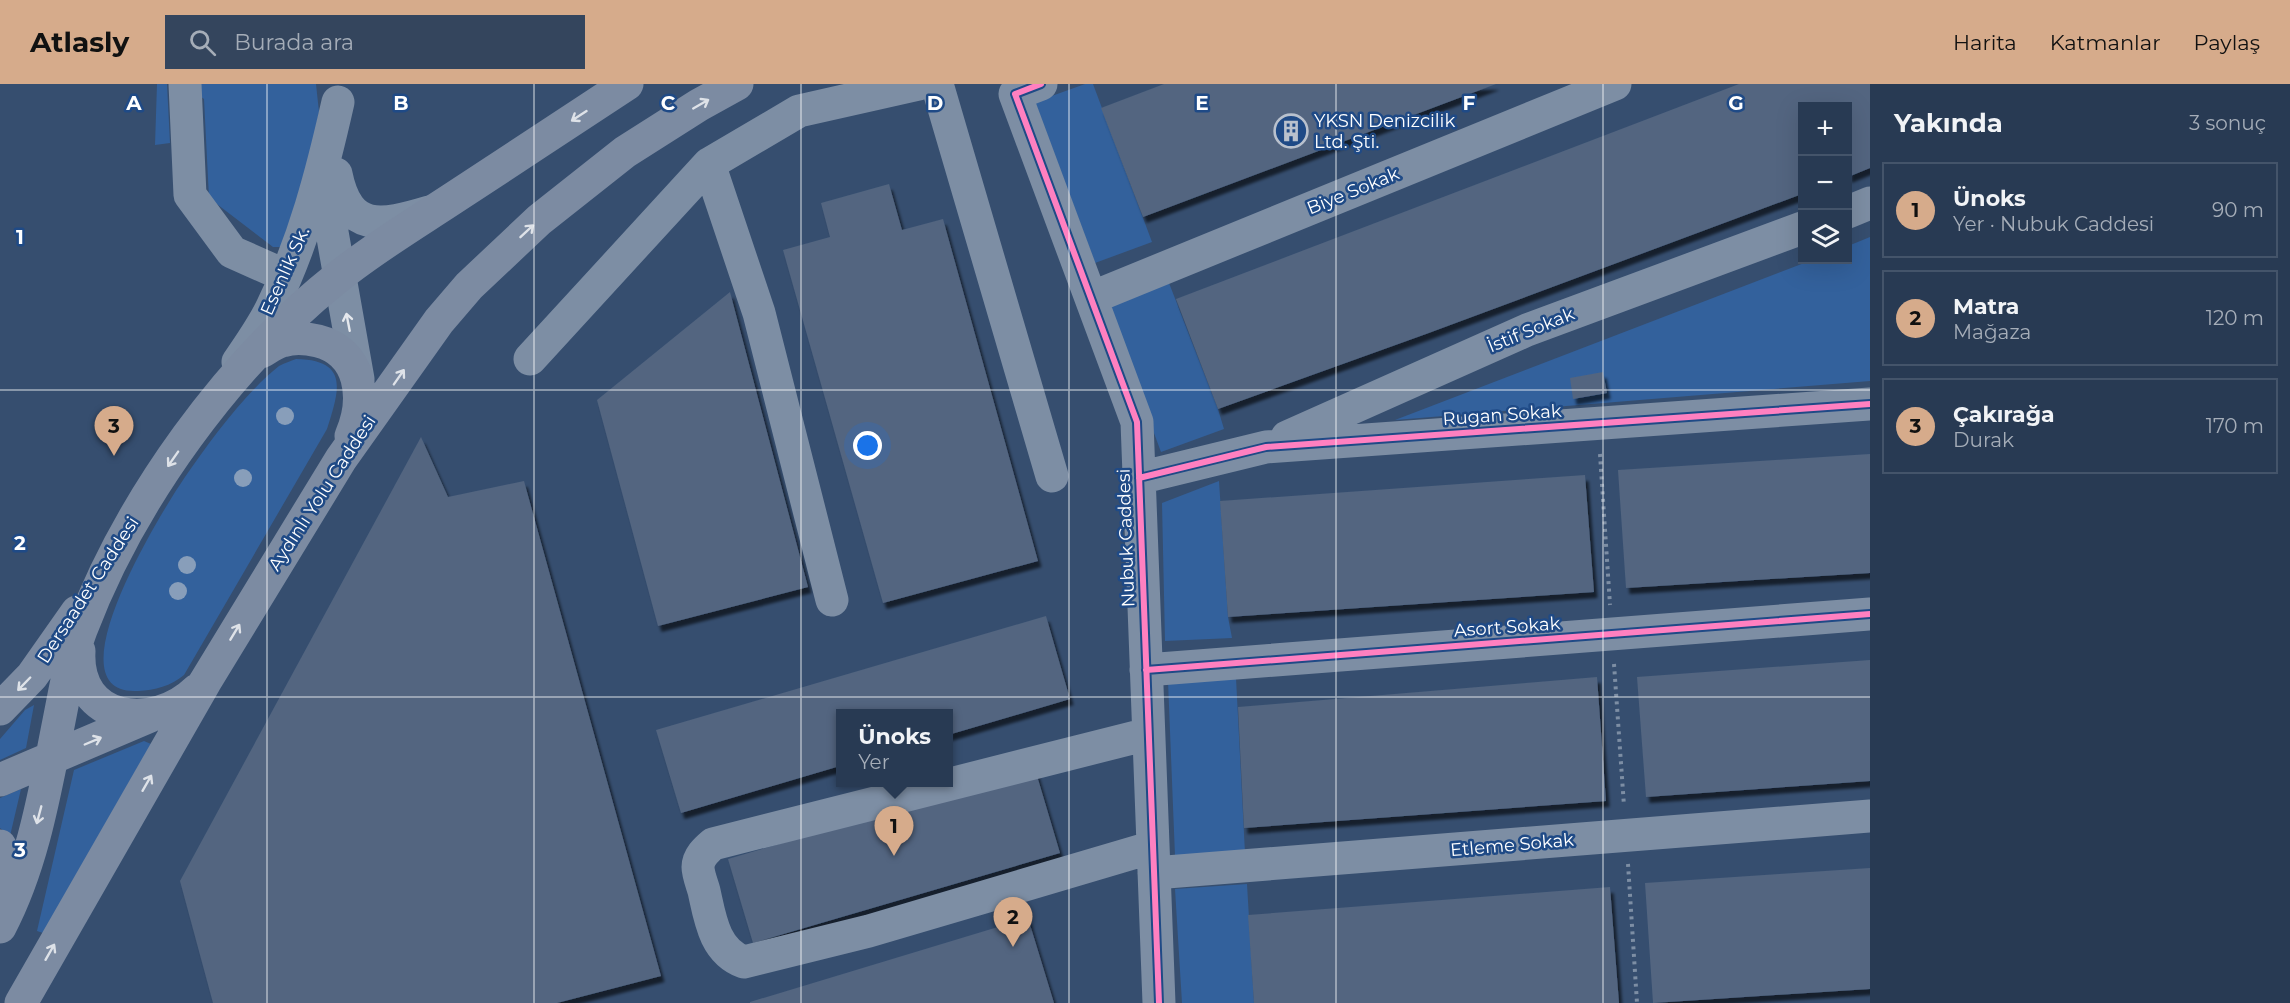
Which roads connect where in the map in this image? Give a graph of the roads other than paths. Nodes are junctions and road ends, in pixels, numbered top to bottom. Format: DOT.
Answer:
graph roads {
  1 [pos="185,84"];
  2 [pos="627,84"];
  3 [pos="737,84"];
  4 [pos="919,84"];
  5 [pos="936,84"];
  6 [pos="1615,84"];
  7 [pos="1016,87"];
  8 [pos="338,93"];
  9 [pos="333,159"];
  10 [pos="709,164"];
  11 [pos="1870,203"];
  12 [pos="1852,210"];
  13 [pos="434,211"];
  14 [pos="1798,230"];
  15 [pos="286,276"];
  16 [pos="339,276"];
  17 [pos="1091,298"];
  18 [pos="249,359"];
  19 [pos="530,359"];
  20 [pos="358,379"];
  21 [pos="1870,404"];
  22 [pos="197,425"];
  23 [pos="1266,447"];
  24 [pos="341,459"];
  25 [pos="1052,476"];
  26 [pos="1139,478"];
  27 [pos="148,495"];
  28 [pos="832,600"];
  29 [pos="1870,614"];
  30 [pos="80,633"];
  31 [pos="1146,670"];
  32 [pos="205,682"];
  33 [pos="0,709"];
  34 [pos="157,714"];
  35 [pos="1148,734"];
  36 [pos="52,758"];
  37 [pos="0,780"];
  38 [pos="953,783"];
  39 [pos="938,787"];
  40 [pos="1870,816"];
  41 [pos="0,846"];
  42 [pos="1153,860"];
  43 [pos="4,919"];
  44 [pos="21,1003"];
  45 [pos="1158,1003"];
  1 -- 15 [label="street"];
  2 -- 13 [label="main road, one-way"];
  24 -- 3 [label="main road, Aydınlı Yolu Caddesi, one-way"];
  4 -- 10 [label="street"];
  5 -- 25 [label="street"];
  6 -- 17 [label="street, Biye Sokak"];
  7 -- 17 [label="street, Nubuk Caddesi"];
  8 -- 9 [label="street, Esenlik Sk."];
  8 -- 15 [label="street, Esenlik Sk."];
  9 -- 13 [label="street"];
  9 -- 16 [label="street, Esenlik Sk."];
  10 -- 19 [label="street"];
  10 -- 28 [label="street"];
  11 -- 12 [label="street"];
  13 -- 16 [label="main road"];
  14 -- 23 [label="street, İstif Sokak"];
  15 -- 22 [label="street, Esenlik Sk."];
  16 -- 18 [label="main road"];
  20 -- 16 [label="street, Esenlik Sk., one-way"];
  17 -- 26 [label="street, Nubuk Caddesi"];
  18 -- 20 [label="main road"];
  18 -- 22 [label="main road"];
  20 -- 24 [label="main road"];
  21 -- 23 [label="street, Rugan Sokak"];
  22 -- 27 [label="main road, one-way"];
  23 -- 26 [label="street, Rugan Sokak"];
  32 -- 24 [label="main road, Aydınlı Yolu Caddesi, one-way"];
  26 -- 31 [label="street, Nubuk Caddesi"];
  27 -- 30 [label="main road"];
  27 -- 33 [label="main road, Dersaadet Caddesi, one-way"];
  29 -- 31 [label="street, Asort Sokak"];
  30 -- 34 [label="main road"];
  30 -- 36 [label="main road"];
  31 -- 35 [label="street, Nubuk Caddesi"];
  32 -- 34 [label="main road"];
  44 -- 32 [label="main road, Aydınlı Yolu Caddesi, one-way"];
  36 -- 34 [label="main road, one-way"];
  35 -- 38 [label="street, Etleme Sokak"];
  35 -- 42 [label="street, Nubuk Caddesi"];
  36 -- 37 [label="main road"];
  36 -- 43 [label="main road, one-way"];
  39 -- 42 [label="street, Etleme Sokak"];
  40 -- 42 [label="street, Etleme Sokak"];
  41 -- 43 [label="main road"];
  42 -- 45 [label="street, Nubuk Caddesi"];
}
